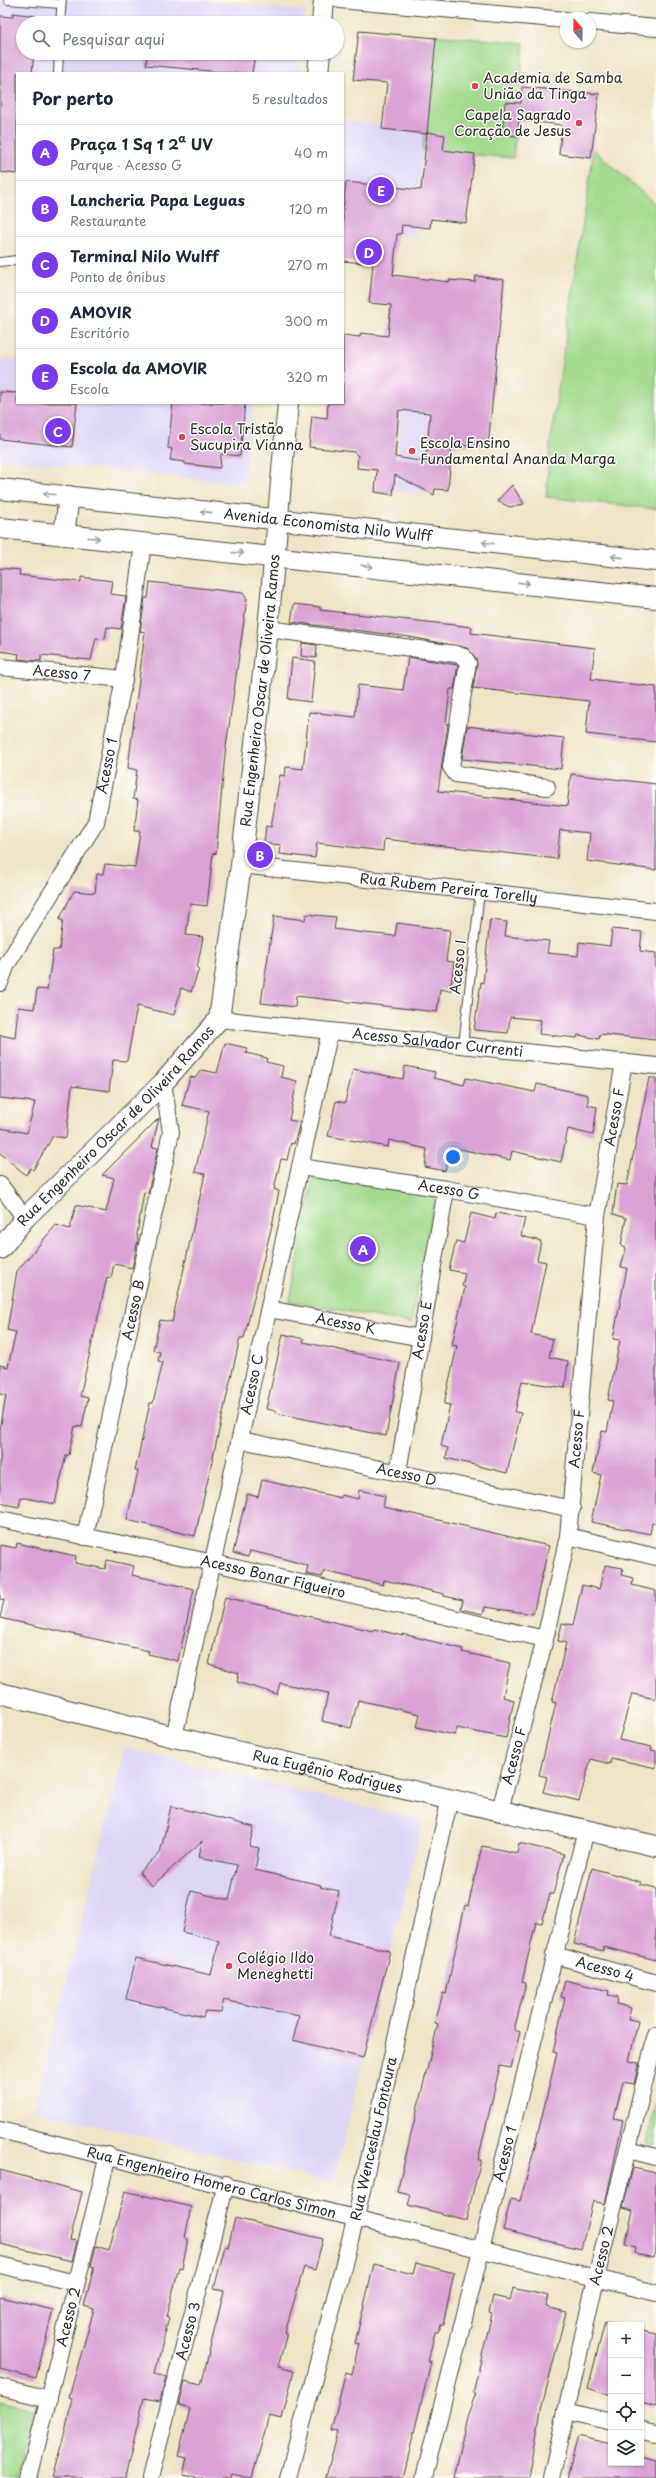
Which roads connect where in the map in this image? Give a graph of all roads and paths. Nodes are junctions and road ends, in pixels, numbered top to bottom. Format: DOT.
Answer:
graph roads {
  1 [pos="8,0"];
  2 [pos="324,0"];
  3 [pos="340,0"];
  4 [pos="62,2"];
  5 [pos="61,16"];
  6 [pos="323,16"];
  7 [pos="560,19"];
  8 [pos="596,23"];
  9 [pos="656,28"];
  10 [pos="59,60"];
  11 [pos="319,60"];
  12 [pos="58,72"];
  13 [pos="318,72"];
  14 [pos="16,260"];
  15 [pos="0,262"];
  16 [pos="288,404"];
  17 [pos="0,489"];
  18 [pos="69,496"];
  19 [pos="277,520"];
  20 [pos="0,528"];
  21 [pos="64,535"];
  22 [pos="143,544"];
  23 [pos="275,556"];
  24 [pos="656,561"];
  25 [pos="656,598"];
  26 [pos="268,629"];
  27 [pos="0,667"];
  28 [pos="124,680"];
  29 [pos="547,787"];
  30 [pos="241,864"];
  31 [pos="480,891"];
  32 [pos="656,911"];
  33 [pos="3,963"];
  34 [pos="0,983"];
  35 [pos="219,1019"];
  36 [pos="330,1031"];
  37 [pos="463,1045"];
  38 [pos="624,1062"];
  39 [pos="656,1066"];
  40 [pos="163,1083"];
  41 [pos="300,1167"];
  42 [pos="0,1185"];
  43 [pos="446,1189"];
  44 [pos="597,1216"];
  45 [pos="26,1218"];
  46 [pos="0,1249"];
  47 [pos="269,1309"];
  48 [pos="421,1338"];
  49 [pos="240,1440"];
  50 [pos="398,1472"];
  51 [pos="572,1509"];
  52 [pos="0,1519"];
  53 [pos="568,1536"];
  54 [pos="85,1537"];
  55 [pos="656,1556"];
  56 [pos="214,1563"];
  57 [pos="545,1639"];
  58 [pos="0,1693"];
  59 [pos="174,1737"];
  60 [pos="450,1798"];
  61 [pos="500,1810"];
  62 [pos="586,1830"];
  63 [pos="656,1846"];
  64 [pos="554,1955"];
  65 [pos="656,1983"];
  66 [pos="656,2035"];
  67 [pos="0,2130"];
  68 [pos="628,2150"];
  69 [pos="108,2155"];
  70 [pos="656,2157"];
  71 [pos="226,2184"];
  72 [pos="356,2217"];
  73 [pos="482,2249"];
  74 [pos="0,2265"];
  75 [pos="596,2278"];
  76 [pos="76,2283"];
  77 [pos="656,2293"];
  78 [pos="0,2387"];
  79 [pos="49,2399"];
  80 [pos="566,2411"];
  81 [pos="608,2421"];
  82 [pos="644,2431"];
  83 [pos="656,2433"];
  84 [pos="29,2478"];
  85 [pos="150,2478"];
  86 [pos="288,2478"];
  87 [pos="424,2478"];
  88 [pos="551,2478"];
  1 -- 4 [label="lane"];
  2 -- 6 [label="street"];
  3 -- 7 [label="street"];
  4 -- 5 [label="lane"];
  8 -- 9 [label="street"];
  10 -- 12 [label="lane"];
  11 -- 13 [label="street"];
  14 -- 15 [label="lane"];
  16 -- 19 [label="street, Rua Engenheiro Oscar de Oliveira Ramos"];
  18 -- 17 [label="street, Avenida Economista Nilo Wulff, one-way"];
  19 -- 18 [label="street, Avenida Economista Nilo Wulff, one-way"];
  18 -- 21 [label="street"];
  19 -- 23 [label="street, Rua Engenheiro Oscar de Oliveira Ramos"];
  24 -- 19 [label="street, Avenida Economista Nilo Wulff, one-way"];
  20 -- 21 [label="street"];
  21 -- 22 [label="street, one-way"];
  22 -- 23 [label="street, one-way"];
  22 -- 28 [label="street, Acesso 1"];
  23 -- 25 [label="street, one-way"];
  23 -- 26 [label="street, Rua Engenheiro Oscar de Oliveira Ramos"];
  26 -- 29 [label="street"];
  26 -- 30 [label="street, Rua Engenheiro Oscar de Oliveira Ramos"];
  27 -- 28 [label="street, Acesso 7"];
  28 -- 33 [label="street, Acesso 1"];
  30 -- 31 [label="street, Rua Rubem Pereira Torelly"];
  30 -- 35 [label="street, Rua Engenheiro Oscar de Oliveira Ramos"];
  31 -- 32 [label="street, Rua Rubem Pereira Torelly"];
  31 -- 37 [label="lane, Acesso I"];
  33 -- 34 [label="street, Acesso 1"];
  35 -- 36 [label="street, Acesso Salvador Currenti"];
  35 -- 40 [label="street, Rua Engenheiro Oscar de Oliveira Ramos"];
  36 -- 37 [label="street, Acesso Salvador Currenti"];
  36 -- 41 [label="street, Acesso C"];
  37 -- 38 [label="street, Acesso Salvador Currenti"];
  38 -- 39 [label="street, Acesso Salvador Currenti"];
  38 -- 44 [label="street, Acesso F"];
  40 -- 45 [label="street, Rua Engenheiro Oscar de Oliveira Ramos"];
  40 -- 54 [label="street, Acesso B"];
  41 -- 43 [label="street, Acesso G"];
  41 -- 47 [label="street, Acesso C"];
  42 -- 45 [label="street"];
  43 -- 44 [label="street, Acesso G"];
  43 -- 48 [label="street, Acesso E"];
  44 -- 51 [label="street, Acesso F"];
  45 -- 46 [label="street, Rua Engenheiro Oscar de Oliveira Ramos"];
  47 -- 48 [label="street, Acesso K"];
  47 -- 49 [label="street, Acesso C"];
  48 -- 50 [label="street, Acesso E"];
  49 -- 50 [label="street, Acesso D"];
  49 -- 56 [label="street, Acesso C"];
  50 -- 51 [label="street, Acesso D"];
  51 -- 53 [label="street, Acesso F"];
  52 -- 54 [label="street, Acesso Bonar Figueiro"];
  53 -- 55 [label="street"];
  53 -- 57 [label="street, Acesso F"];
  54 -- 56 [label="street, Acesso Bonar Figueiro"];
  56 -- 57 [label="street, Acesso Bonar Figueiro"];
  56 -- 59 [label="street, Acesso C"];
  57 -- 61 [label="street, Acesso F"];
  58 -- 59 [label="street, Rua Eugênio Rodrigues"];
  59 -- 60 [label="street, Rua Eugênio Rodrigues"];
  60 -- 61 [label="street, Rua Eugênio Rodrigues"];
  60 -- 72 [label="street, Rua Wenceslau Fontoura"];
  61 -- 62 [label="street, Rua Eugênio Rodrigues"];
  62 -- 63 [label="street, Rua Eugênio Rodrigues"];
  62 -- 64 [label="street, Acesso 1"];
  64 -- 65 [label="street, Acesso 4"];
  64 -- 73 [label="street, Acesso 1"];
  66 -- 68 [label="street, Acesso 2"];
  67 -- 69 [label="street, Rua Engenheiro Homero Carlos Simon"];
  68 -- 70 [label="street"];
  68 -- 75 [label="street, Acesso 2"];
  69 -- 71 [label="street, Rua Engenheiro Homero Carlos Simon"];
  69 -- 76 [label="street, Acesso 2"];
  71 -- 72 [label="street, Rua Engenheiro Homero Carlos Simon"];
  71 -- 85 [label="street, Acesso 3"];
  72 -- 73 [label="street, Rua Engenheiro Homero Carlos Simon"];
  72 -- 86 [label="street, Rua Wenceslau Fontoura"];
  73 -- 75 [label="street, Rua Engenheiro Homero Carlos Simon"];
  73 -- 87 [label="street, Acesso 1"];
  74 -- 76 [label="street"];
  75 -- 77 [label="street, Rua Engenheiro Homero Carlos Simon"];
  75 -- 80 [label="street, Acesso 2"];
  76 -- 79 [label="street, Acesso 2"];
  78 -- 79 [label="street"];
  79 -- 84 [label="street, Acesso 2"];
  80 -- 81 [label="street"];
  80 -- 88 [label="street, Acesso 2"];
  82 -- 83 [label="street"];
}
